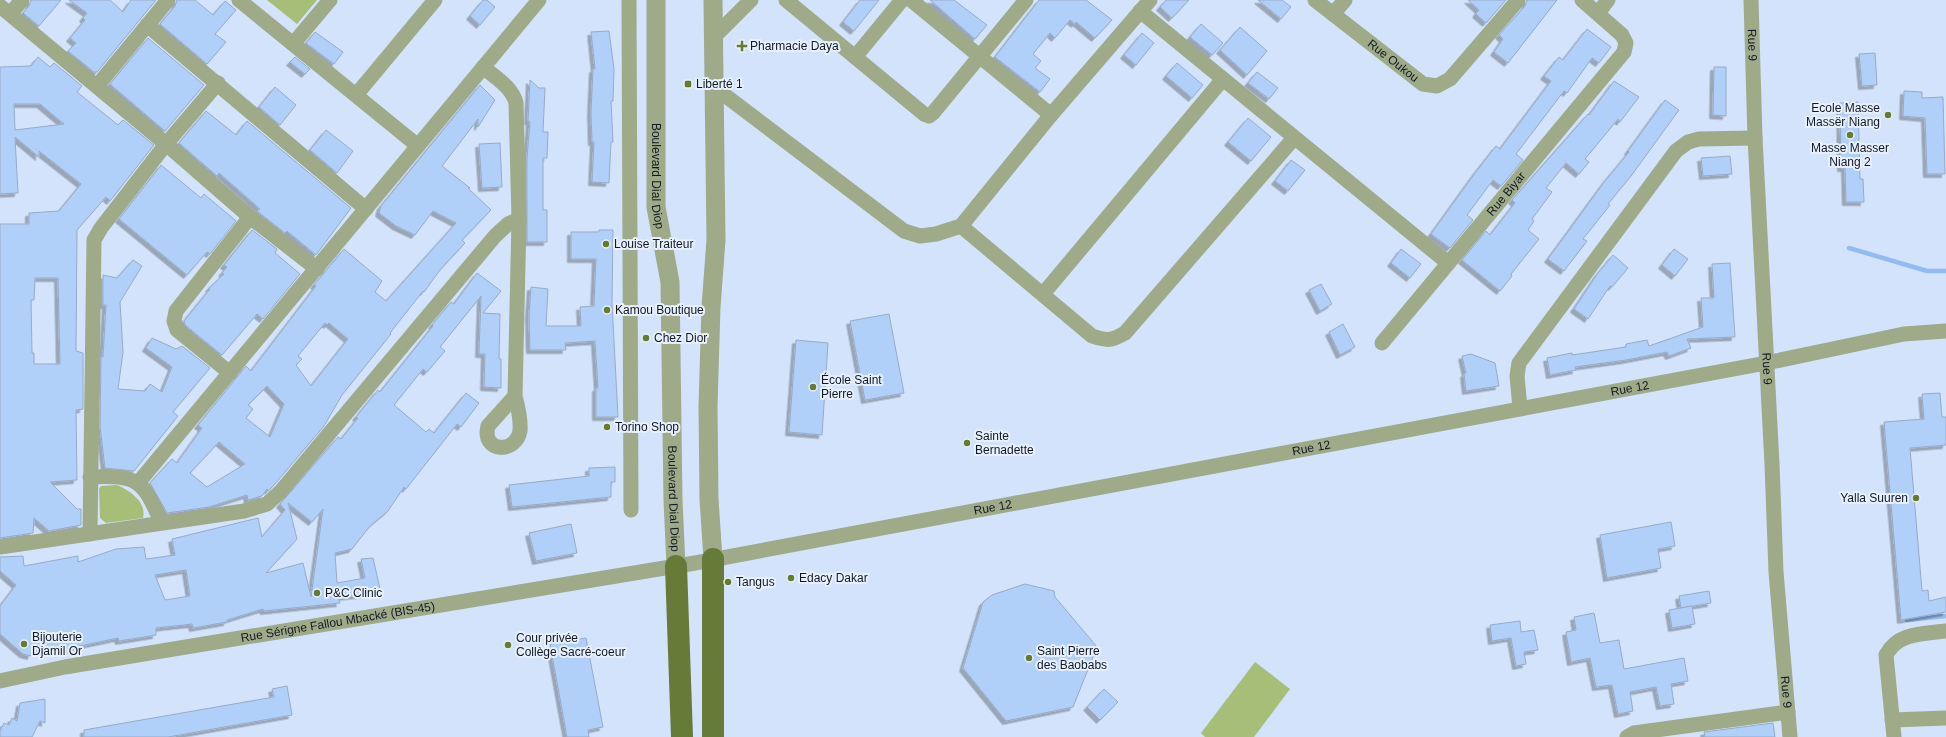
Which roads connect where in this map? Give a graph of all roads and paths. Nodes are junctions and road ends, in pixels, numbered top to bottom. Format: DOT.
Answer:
graph roads {
  1 [pos="22,0"];
  2 [pos="168,0"];
  3 [pos="239,0"];
  4 [pos="330,0"];
  5 [pos="435,0"];
  6 [pos="539,0"];
  7 [pos="629,0"];
  8 [pos="656,0"];
  9 [pos="713,0"];
  10 [pos="751,0"];
  11 [pos="786,0"];
  12 [pos="902,0"];
  13 [pos="911,0"];
  14 [pos="1026,0"];
  15 [pos="1315,0"];
  16 [pos="1345,0"];
  17 [pos="1518,0"];
  18 [pos="1582,0"];
  19 [pos="1608,0"];
  20 [pos="1751,0"];
  21 [pos="1145,5"];
  22 [pos="5,10"];
  23 [pos="1598,12"];
  24 [pos="1333,14"];
  25 [pos="147,25"];
  26 [pos="713,38"];
  27 [pos="293,44"];
  28 [pos="855,57"];
  29 [pos="980,57"];
  30 [pos="483,67"];
  31 [pos="1223,79"];
  32 [pos="218,83"];
  33 [pos="97,86"];
  34 [pos="714,87"];
  35 [pos="356,95"];
  36 [pos="1051,115"];
  37 [pos="1294,138"];
  38 [pos="1755,138"];
  39 [pos="166,144"];
  40 [pos="418,146"];
  41 [pos="366,209"];
  42 [pos="250,217"];
  43 [pos="520,219"];
  44 [pos="961,226"];
  45 [pos="1448,263"];
  46 [pos="317,269"];
  47 [pos="1043,294"];
  48 [pos="1946,331"];
  49 [pos="1382,343"];
  50 [pos="1766,363"];
  51 [pos="230,373"];
  52 [pos="515,396"];
  53 [pos="1520,408"];
  54 [pos="90,477"];
  55 [pos="138,483"];
  56 [pos="631,510"];
  57 [pos="161,522"];
  58 [pos="90,534"];
  59 [pos="0,548"];
  60 [pos="713,559"];
  61 [pos="676,566"];
  62 [pos="1946,631"];
  63 [pos="0,681"];
  64 [pos="1788,712"];
  65 [pos="1946,718"];
  66 [pos="1892,720"];
  67 [pos="682,737"];
  68 [pos="713,737"];
  69 [pos="1627,737"];
  70 [pos="1790,737"];
  71 [pos="1894,737"];
  1 -- 22 [label="street"];
  2 -- 25 [label="street"];
  3 -- 27 [label="street"];
  4 -- 27 [label="street"];
  5 -- 35 [label="street"];
  6 -- 30 [label="street"];
  7 -- 56 [label="street"];
  8 -- 61 [label="street, Boulevard Dial Diop"];
  9 -- 26 [label="street"];
  10 -- 26 [label="street"];
  11 -- 28 [label="street"];
  12 -- 28 [label="street"];
  13 -- 29 [label="street"];
  14 -- 29 [label="street"];
  15 -- 24 [label="street, Rue Oukou"];
  16 -- 24 [label="street"];
  17 -- 24 [label="street, Rue Oukou"];
  18 -- 23 [label="street"];
  19 -- 23 [label="street"];
  20 -- 38 [label="street, Rue 9"];
  21 -- 31 [label="street"];
  21 -- 36 [label="street"];
  22 -- 33 [label="street"];
  23 -- 45 [label="street, Rue Biyar"];
  25 -- 32 [label="street"];
  25 -- 33 [label="street"];
  26 -- 34 [label="street"];
  27 -- 35 [label="street"];
  28 -- 29 [label="street"];
  29 -- 36 [label="street"];
  30 -- 40 [label="street"];
  30 -- 43 [label="street"];
  31 -- 37 [label="street"];
  31 -- 47 [label="street"];
  32 -- 39 [label="street"];
  32 -- 41 [label="street"];
  33 -- 39 [label="street"];
  34 -- 44 [label="street"];
  34 -- 60 [label="street"];
  35 -- 40 [label="street"];
  36 -- 44 [label="street"];
  37 -- 45 [label="street"];
  37 -- 47 [label="street"];
  38 -- 50 [label="street, Rue 9"];
  38 -- 53 [label="street"];
  39 -- 42 [label="street"];
  39 -- 54 [label="street"];
  40 -- 41 [label="street"];
  41 -- 46 [label="street"];
  42 -- 46 [label="street"];
  42 -- 51 [label="street"];
  43 -- 52 [label="street"];
  43 -- 57 [label="street"];
  44 -- 47 [label="street"];
  45 -- 49 [label="street, Rue Biyar"];
  46 -- 51 [label="street"];
  48 -- 50 [label="street, Rue 12"];
  50 -- 53 [label="street, Rue 12"];
  50 -- 64 [label="street, Rue 9"];
  51 -- 55 [label="street"];
  53 -- 60 [label="street, Rue 12"];
  54 -- 55 [label="street"];
  54 -- 58 [label="street"];
  55 -- 57 [label="street"];
  57 -- 58 [label="street"];
  58 -- 59 [label="street"];
  60 -- 61 [label="street, Rue 12"];
  60 -- 68 [label="main road"];
  61 -- 63 [label="street, Rue Sérigne Fallou Mbacké (BIS-45)"];
  61 -- 67 [label="main road"];
  62 -- 66 [label="street"];
  64 -- 69 [label="street"];
  64 -- 70 [label="street, Rue 9"];
  65 -- 66 [label="street"];
  66 -- 71 [label="street"];
}
